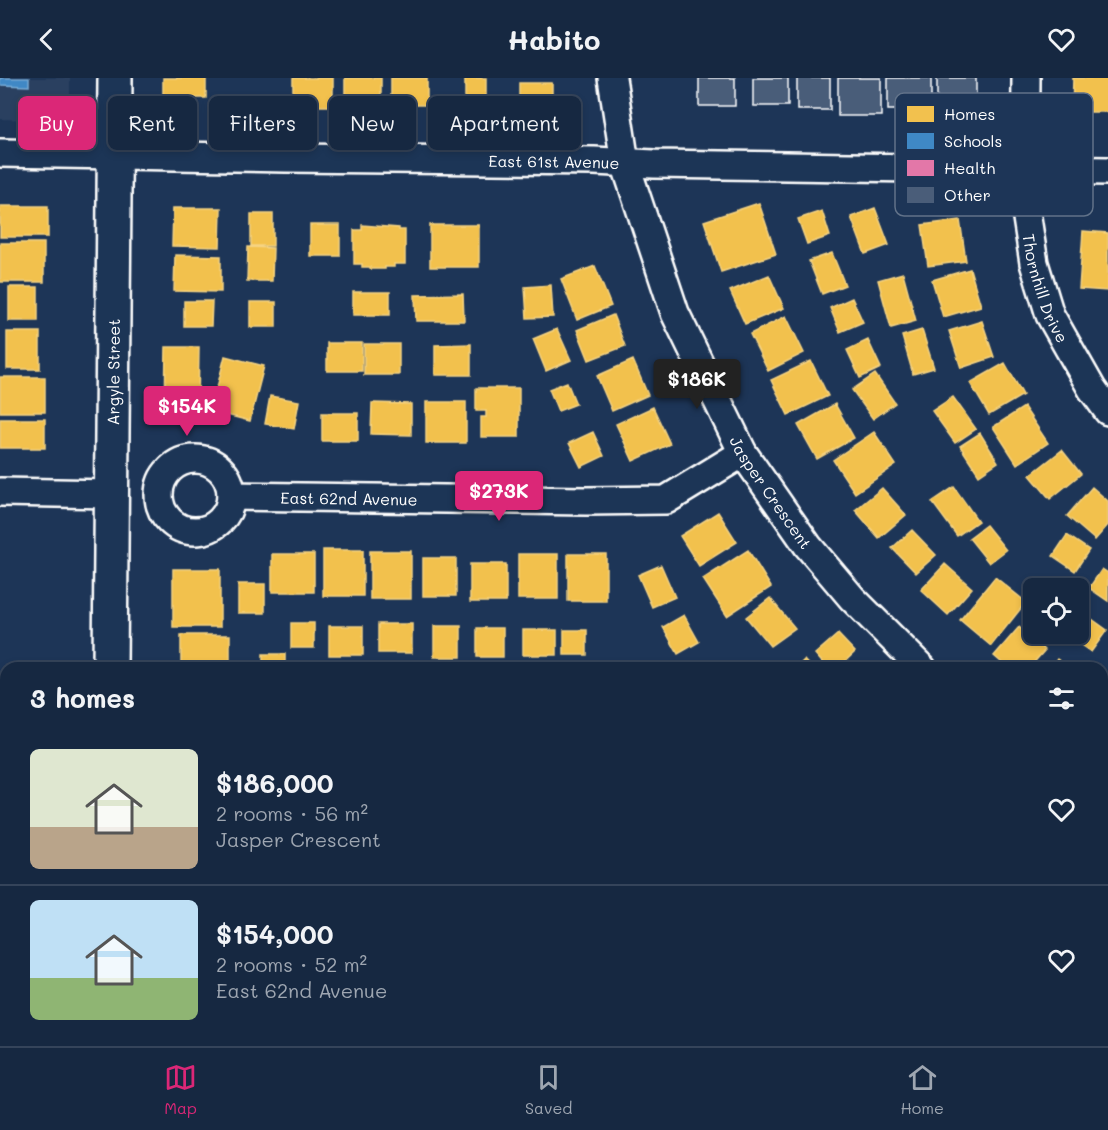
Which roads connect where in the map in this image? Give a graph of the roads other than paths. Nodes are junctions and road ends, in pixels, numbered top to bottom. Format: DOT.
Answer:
graph roads {
  1 [pos="116,78"];
  2 [pos="612,78"];
  3 [pos="0,153"];
  4 [pos="115,155"];
  5 [pos="625,162"];
  6 [pos="895,168"];
  7 [pos="1093,171"];
  8 [pos="1108,171"];
  9 [pos="1027,216"];
  10 [pos="1108,411"];
  11 [pos="743,453"];
  12 [pos="0,492"];
  13 [pos="112,494"];
  14 [pos="231,496"];
  15 [pos="110,662"];
  16 [pos="916,662"];
  1 -- 4 [label="street, Argyle Street"];
  2 -- 5 [label="street, Jasper Crescent"];
  3 -- 4 [label="street, East 61st Avenue"];
  4 -- 5 [label="street, East 61st Avenue"];
  4 -- 13 [label="street, Argyle Street"];
  5 -- 6 [label="street, East 61st Avenue"];
  5 -- 11 [label="street, Jasper Crescent"];
  7 -- 8 [label="street, East 61st Avenue"];
  9 -- 10 [label="street, Thornhill Drive"];
  11 -- 14 [label="street, East 62nd Avenue"];
  11 -- 16 [label="street, Jasper Crescent"];
  12 -- 13 [label="street"];
  13 -- 15 [label="street, Argyle Street"];
}
